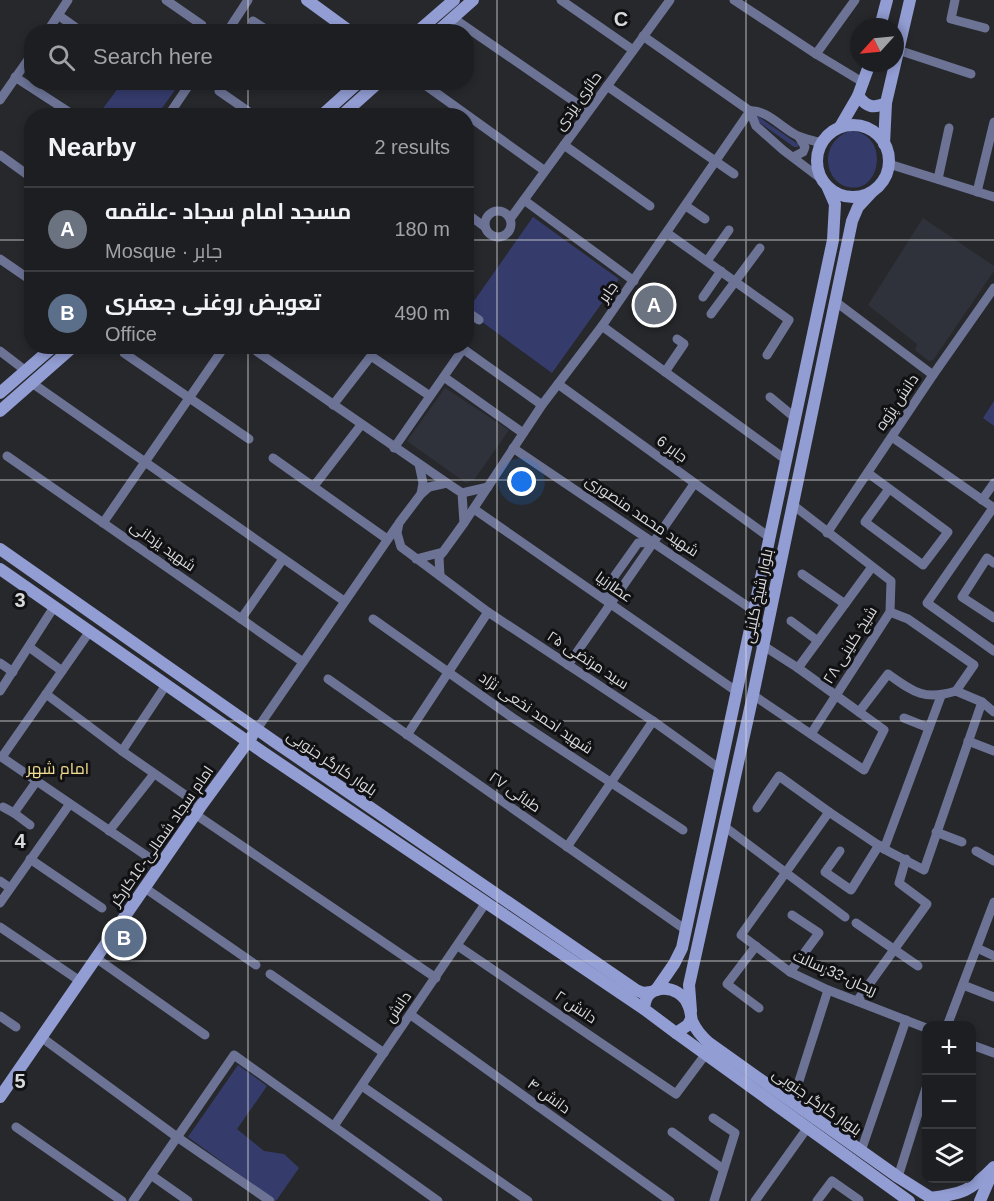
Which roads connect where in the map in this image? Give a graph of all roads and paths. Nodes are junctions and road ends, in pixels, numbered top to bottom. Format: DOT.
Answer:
graph roads {
  1 [pos="69,0"];
  2 [pos="166,0"];
  3 [pos="248,0"];
  4 [pos="307,0"];
  5 [pos="454,0"];
  6 [pos="473,0"];
  7 [pos="561,0"];
  8 [pos="670,0"];
  9 [pos="734,0"];
  10 [pos="855,0"];
  11 [pos="887,0"];
  12 [pos="910,0"];
  13 [pos="955,0"];
  14 [pos="58,15"];
  15 [pos="453,18"];
  16 [pos="882,18"];
  17 [pos="254,21"];
  18 [pos="52,24"];
  19 [pos="71,24"];
  20 [pos="201,24"];
  21 [pos="232,24"];
  22 [pos="258,24"];
  23 [pos="340,24"];
  24 [pos="426,24"];
  25 [pos="446,24"];
  26 [pos="460,24"];
  27 [pos="904,25"];
  28 [pos="985,28"];
  29 [pos="474,34"];
  30 [pos="643,36"];
  31 [pos="633,50"];
  32 [pos="904,52"];
  33 [pos="816,54"];
  34 [pos="24,65"];
  35 [pos="867,72"];
  36 [pos="893,72"];
  37 [pos="971,74"];
  38 [pos="15,77"];
  39 [pos="864,82"];
  40 [pos="24,83"];
  41 [pos="607,86"];
  42 [pos="35,90"];
  43 [pos="186,90"];
  44 [pos="346,90"];
  45 [pos="370,90"];
  46 [pos="433,90"];
  47 [pos="219,91"];
  48 [pos="858,96"];
  49 [pos="0,100"];
  50 [pos="886,103"];
  51 [pos="63,108"];
  52 [pos="173,108"];
  53 [pos="243,108"];
  54 [pos="329,108"];
  55 [pos="350,108"];
  56 [pos="458,108"];
  57 [pos="588,111"];
  58 [pos="750,111"];
  59 [pos="474,120"];
  60 [pos="994,122"];
  61 [pos="840,127"];
  62 [pos="949,128"];
  63 [pos="799,136"];
  64 [pos="822,143"];
  65 [pos="884,144"];
  66 [pos="564,145"];
  67 [pos="0,155"];
  68 [pos="793,157"];
  69 [pos="716,162"];
  70 [pos="889,164"];
  71 [pos="545,171"];
  72 [pos="24,172"];
  73 [pos="734,174"];
  74 [pos="938,179"];
  75 [pos="824,183"];
  76 [pos="976,192"];
  77 [pos="871,193"];
  78 [pos="994,197"];
  79 [pos="524,200"];
  80 [pos="650,206"];
  81 [pos="686,206"];
  82 [pos="474,218"];
  83 [pos="510,219"];
  84 [pos="705,219"];
  85 [pos="485,226"];
  86 [pos="729,230"];
  87 [pos="667,233"];
  88 [pos="760,248"];
  89 [pos="0,259"];
  90 [pos="707,261"];
  91 [pos="721,271"];
  92 [pos="24,276"];
  93 [pos="634,281"];
  94 [pos="735,281"];
  95 [pos="994,288"];
  96 [pos="821,295"];
  97 [pos="703,297"];
  98 [pos="836,302"];
  99 [pos="711,314"];
  100 [pos="474,316"];
  101 [pos="479,320"];
  102 [pos="602,326"];
  103 [pos="677,339"];
  104 [pos="0,351"];
  105 [pos="45,354"];
  106 [pos="65,354"];
  107 [pos="126,354"];
  108 [pos="220,354"];
  109 [pos="261,354"];
  110 [pos="457,354"];
  111 [pos="470,354"];
  112 [pos="767,355"];
  113 [pos="26,370"];
  114 [pos="665,372"];
  115 [pos="933,375"];
  116 [pos="444,377"];
  117 [pos="32,383"];
  118 [pos="558,384"];
  119 [pos="0,393"];
  120 [pos="430,396"];
  121 [pos="190,397"];
  122 [pos="770,397"];
  123 [pos="333,405"];
  124 [pos="542,405"];
  125 [pos="0,411"];
  126 [pos="794,417"];
  127 [pos="361,424"];
  128 [pos="523,433"];
  129 [pos="892,437"];
  130 [pos="249,439"];
  131 [pos="394,448"];
  132 [pos="513,448"];
  133 [pos="7,456"];
  134 [pos="273,458"];
  135 [pos="785,459"];
  136 [pos="145,462"];
  137 [pos="419,464"];
  138 [pos="868,473"];
  139 [pos="447,483"];
  140 [pos="994,483"];
  141 [pos="694,484"];
  142 [pos="314,486"];
  143 [pos="488,487"];
  144 [pos="889,489"];
  145 [pos="462,493"];
  146 [pos="421,494"];
  147 [pos="982,500"];
  148 [pos="793,505"];
  149 [pos="993,508"];
  150 [pos="474,509"];
  151 [pos="103,523"];
  152 [pos="399,523"];
  153 [pos="464,523"];
  154 [pos="827,533"];
  155 [pos="769,537"];
  156 [pos="387,539"];
  157 [pos="654,542"];
  158 [pos="401,548"];
  159 [pos="0,549"];
  160 [pos="379,552"];
  161 [pos="443,552"];
  162 [pos="284,559"];
  163 [pos="416,559"];
  164 [pos="994,563"];
  165 [pos="872,567"];
  166 [pos="0,569"];
  167 [pos="802,574"];
  168 [pos="440,576"];
  169 [pos="344,601"];
  170 [pos="611,603"];
  171 [pos="845,604"];
  172 [pos="54,607"];
  173 [pos="753,610"];
  174 [pos="488,612"];
  175 [pos="890,612"];
  176 [pos="994,618"];
  177 [pos="241,619"];
  178 [pos="373,619"];
  179 [pos="791,621"];
  180 [pos="90,631"];
  181 [pos="748,636"];
  182 [pos="818,641"];
  183 [pos="763,645"];
  184 [pos="29,647"];
  185 [pos="994,651"];
  186 [pos="303,662"];
  187 [pos="0,663"];
  188 [pos="568,665"];
  189 [pos="798,668"];
  190 [pos="62,670"];
  191 [pos="13,672"];
  192 [pos="448,672"];
  193 [pos="328,679"];
  194 [pos="166,685"];
  195 [pos="0,691"];
  196 [pos="736,691"];
  197 [pos="956,691"];
  198 [pos="46,694"];
  199 [pos="753,695"];
  200 [pos="836,696"];
  201 [pos="941,696"];
  202 [pos="982,702"];
  203 [pos="859,712"];
  204 [pos="994,712"];
  205 [pos="904,718"];
  206 [pos="653,721"];
  207 [pos="929,728"];
  208 [pos="257,729"];
  209 [pos="811,734"];
  210 [pos="407,735"];
  211 [pos="968,741"];
  212 [pos="248,742"];
  213 [pos="994,751"];
  214 [pos="122,752"];
  215 [pos="1,757"];
  216 [pos="720,769"];
  217 [pos="154,774"];
  218 [pos="36,782"];
  219 [pos="612,782"];
  220 [pos="69,805"];
  221 [pos="3,807"];
  222 [pos="757,808"];
  223 [pos="198,810"];
  224 [pos="829,812"];
  225 [pos="14,813"];
  226 [pos="30,825"];
  227 [pos="724,827"];
  228 [pos="683,830"];
  229 [pos="109,831"];
  230 [pos="936,832"];
  231 [pos="962,842"];
  232 [pos="567,847"];
  233 [pos="882,847"];
  234 [pos="840,851"];
  235 [pos="976,851"];
  236 [pos="30,859"];
  237 [pos="906,860"];
  238 [pos="994,861"];
  239 [pos="160,865"];
  240 [pos="785,873"];
  241 [pos="0,881"];
  242 [pos="10,888"];
  243 [pos="145,888"];
  244 [pos="994,902"];
  245 [pos="0,903"];
  246 [pos="485,904"];
  247 [pos="102,908"];
  248 [pos="792,915"];
  249 [pos="845,917"];
  250 [pos="856,923"];
  251 [pos="0,927"];
  252 [pos="686,930"];
  253 [pos="458,946"];
  254 [pos="756,946"];
  255 [pos="977,948"];
  256 [pos="894,949"];
  257 [pos="994,956"];
  258 [pos="96,958"];
  259 [pos="674,964"];
  260 [pos="256,965"];
  261 [pos="918,966"];
  262 [pos="693,970"];
  263 [pos="790,972"];
  264 [pos="270,974"];
  265 [pos="436,978"];
  266 [pos="80,981"];
  267 [pos="963,985"];
  268 [pos="828,990"];
  269 [pos="654,991"];
  270 [pos="994,997"];
  271 [pos="857,1001"];
  272 [pos="759,1008"];
  273 [pos="644,1010"];
  274 [pos="411,1015"];
  275 [pos="691,1015"];
  276 [pos="0,1016"];
  277 [pos="906,1020"];
  278 [pos="949,1021"];
  279 [pos="922,1026"];
  280 [pos="16,1027"];
  281 [pos="676,1032"];
  282 [pos="205,1035"];
  283 [pos="41,1037"];
  284 [pos="976,1046"];
  285 [pos="384,1053"];
  286 [pos="994,1053"];
  287 [pos="705,1054"];
  288 [pos="362,1086"];
  289 [pos="0,1097"];
  290 [pos="792,1103"];
  291 [pos="922,1104"];
  292 [pos="713,1118"];
  293 [pos="334,1126"];
  294 [pos="16,1127"];
  295 [pos="808,1127"];
  296 [pos="672,1132"];
  297 [pos="177,1137"];
  298 [pos="861,1151"];
  299 [pos="994,1168"];
  300 [pos="723,1169"];
  301 [pos="151,1175"];
  302 [pos="898,1177"];
  303 [pos="982,1196"];
  304 [pos="894,1197"];
  305 [pos="933,1199"];
  306 [pos="859,1200"];
  307 [pos="122,1201"];
  308 [pos="133,1201"];
  309 [pos="188,1201"];
  310 [pos="270,1201"];
  311 [pos="438,1201"];
  312 [pos="528,1201"];
  313 [pos="670,1201"];
  314 [pos="714,1201"];
  315 [pos="756,1201"];
  316 [pos="817,1201"];
  317 [pos="909,1201"];
  318 [pos="994,1201"];
  1 -- 14 [label="street"];
  2 -- 20 [label="street"];
  3 -- 21 [label="street"];
  4 -- 23 [label="main road"];
  5 -- 24 [label="main road"];
  6 -- 15 [label="main road"];
  7 -- 31 [label="street"];
  8 -- 30 [label="street, حائری یزدی"];
  9 -- 33 [label="street"];
  10 -- 33 [label="street"];
  11 -- 16 [label="main road"];
  12 -- 27 [label="main road"];
  13 -- 28 [label="street"];
  14 -- 18 [label="street"];
  14 -- 19 [label="street"];
  15 -- 25 [label="main road"];
  15 -- 26 [label="street"];
  17 -- 22 [label="street"];
  29 -- 57 [label="street"];
  30 -- 31 [label="street, حائری یزدی"];
  30 -- 58 [label="street"];
  31 -- 41 [label="street, حائری یزدی"];
  32 -- 37 [label="street"];
  33 -- 39 [label="street"];
  34 -- 38 [label="street"];
  35 -- 39 [label="main road"];
  36 -- 50 [label="main road"];
  38 -- 40 [label="street"];
  38 -- 49 [label="street"];
  39 -- 48 [label="main road"];
  41 -- 57 [label="street, حائری یزدی"];
  41 -- 69 [label="street"];
  42 -- 51 [label="street"];
  43 -- 52 [label="street"];
  44 -- 54 [label="main road"];
  45 -- 55 [label="main road"];
  46 -- 56 [label="street"];
  47 -- 53 [label="street"];
  48 -- 50 [label="main road"];
  48 -- 61 [label="main road"];
  50 -- 65 [label="main road"];
  57 -- 66 [label="street, حائری یزدی"];
  58 -- 63 [label="street"];
  58 -- 68 [label="street"];
  58 -- 69 [label="street, جابر"];
  59 -- 71 [label="street"];
  60 -- 76 [label="street"];
  61 -- 64 [label="main road"];
  61 -- 65 [label="main road"];
  62 -- 74 [label="street"];
  63 -- 64 [label="street"];
  63 -- 68 [label="street"];
  64 -- 75 [label="main road"];
  65 -- 70 [label="main road"];
  66 -- 71 [label="street, حائری یزدی"];
  66 -- 80 [label="street"];
  67 -- 72 [label="street"];
  68 -- 75 [label="street"];
  69 -- 73 [label="street"];
  69 -- 81 [label="street, جابر"];
  70 -- 74 [label="street"];
  70 -- 77 [label="main road"];
  71 -- 79 [label="street, حائری یزدی"];
  74 -- 76 [label="street"];
  75 -- 77 [label="main road"];
  75 -- 96 [label="main road, بلوار شیخ کلینی"];
  76 -- 78 [label="street"];
  77 -- 98 [label="main road, بلوار شیخ کلینی"];
  79 -- 83 [label="street, حائری یزدی"];
  79 -- 93 [label="street"];
  81 -- 84 [label="street"];
  81 -- 87 [label="street, جابر"];
  82 -- 85 [label="street"];
  83 -- 85 [label="street"];
  83 -- 85 [label="street"];
  86 -- 90 [label="street"];
  87 -- 90 [label="street"];
  87 -- 93 [label="street, جابر"];
  88 -- 94 [label="street"];
  89 -- 92 [label="street"];
  90 -- 91 [label="street"];
  91 -- 94 [label="street"];
  91 -- 97 [label="street"];
  93 -- 102 [label="street, جابر"];
  94 -- 99 [label="street"];
  94 -- 112 [label="street"];
  95 -- 115 [label="street, دانش پژوه"];
  96 -- 98 [label="main road"];
  96 -- 126 [label="main road, بلوار شیخ کلینی"];
  98 -- 115 [label="street"];
  98 -- 148 [label="main road, بلوار شیخ کلینی"];
  100 -- 101 [label="street"];
  102 -- 114 [label="street"];
  102 -- 118 [label="street, جابر"];
  103 -- 114 [label="street"];
  104 -- 113 [label="street"];
  105 -- 113 [label="main road"];
  106 -- 117 [label="main road"];
  107 -- 121 [label="street"];
  108 -- 121 [label="street"];
  109 -- 123 [label="street"];
  110 -- 116 [label="street"];
  111 -- 124 [label="street"];
  113 -- 119 [label="main road"];
  114 -- 135 [label="street"];
  115 -- 129 [label="street, دانش پژوه"];
  116 -- 120 [label="street"];
  116 -- 128 [label="street"];
  117 -- 125 [label="main road"];
  117 -- 136 [label="street"];
  118 -- 124 [label="street, جابر"];
  118 -- 141 [label="street, جابر 6"];
  120 -- 123 [label="street"];
  120 -- 131 [label="street"];
  121 -- 130 [label="street"];
  121 -- 136 [label="street"];
  122 -- 126 [label="street"];
  123 -- 127 [label="street"];
  124 -- 128 [label="street, جابر"];
  126 -- 135 [label="main road, بلوار شیخ کلینی"];
  127 -- 131 [label="street"];
  127 -- 142 [label="street"];
  128 -- 132 [label="street, جابر"];
  129 -- 138 [label="street, دانش پژوه"];
  129 -- 147 [label="street"];
  131 -- 137 [label="street"];
  132 -- 143 [label="street, جابر"];
  132 -- 157 [label="street, شهید محمد منصوری"];
  133 -- 151 [label="street, شهید یزدانی"];
  134 -- 142 [label="street"];
  135 -- 155 [label="main road, بلوار شیخ کلینی"];
  136 -- 151 [label="street"];
  136 -- 162 [label="street"];
  137 -- 139 [label="street"];
  137 -- 146 [label="street"];
  138 -- 144 [label="street"];
  138 -- 154 [label="street, دانش پژوه"];
  139 -- 145 [label="street"];
  139 -- 146 [label="street"];
  140 -- 147 [label="street"];
  141 -- 155 [label="street, جابر 6"];
  141 -- 157 [label="street"];
  142 -- 156 [label="street"];
  143 -- 145 [label="street"];
  143 -- 150 [label="street, جابر"];
  144 -- 144 [label="street"];
  145 -- 153 [label="street"];
  146 -- 152 [label="street"];
  147 -- 149 [label="street"];
  148 -- 154 [label="street, شیخ کلینی ۲۸"];
  148 -- 183 [label="main road, بلوار شیخ کلینی"];
  149 -- 185 [label="street"];
  150 -- 153 [label="street, جابر"];
  150 -- 170 [label="street, عطارنیا"];
  151 -- 177 [label="street, شهید یزدانی"];
  152 -- 156 [label="street"];
  152 -- 158 [label="street"];
  153 -- 161 [label="street"];
  154 -- 165 [label="street, شیخ کلینی ۲۸"];
  155 -- 173 [label="main road, بلوار شیخ کلینی"];
  156 -- 160 [label="street"];
  157 -- 170 [label="street"];
  157 -- 173 [label="street, شهید محمد منصوری"];
  158 -- 160 [label="street"];
  158 -- 163 [label="street"];
  159 -- 208 [label="main road, بلوار کارگر جنوبی"];
  160 -- 169 [label="street"];
  161 -- 163 [label="street"];
  161 -- 168 [label="street"];
  162 -- 169 [label="street"];
  162 -- 177 [label="street"];
  163 -- 168 [label="street, ۲۵ سید مرتضی"];
  164 -- 176 [label="street"];
  165 -- 171 [label="street"];
  165 -- 175 [label="street, شیخ کلینی ۲۸"];
  166 -- 172 [label="main road, بلوار کارگر جنوبی"];
  167 -- 171 [label="street"];
  168 -- 174 [label="street, ۲۵ سید مرتضی"];
  169 -- 186 [label="street"];
  170 -- 188 [label="street"];
  170 -- 196 [label="street, عطارنیا"];
  171 -- 182 [label="street"];
  172 -- 180 [label="main road, بلوار کارگر جنوبی"];
  172 -- 184 [label="street"];
  173 -- 181 [label="main road, بلوار شیخ کلینی"];
  174 -- 188 [label="street, ۲۵ سید مرتضی"];
  174 -- 192 [label="street"];
  175 -- 197 [label="street"];
  175 -- 200 [label="street, شیخ کلینی ۲۸"];
  177 -- 186 [label="street, شهید یزدانی"];
  178 -- 192 [label="street, شهید احمد نخعی نژاد"];
  179 -- 182 [label="street"];
  180 -- 190 [label="street"];
  180 -- 194 [label="main road, بلوار کارگر جنوبی"];
  181 -- 183 [label="street"];
  181 -- 196 [label="main road, بلوار شیخ کلینی"];
  182 -- 189 [label="street"];
  183 -- 189 [label="street"];
  183 -- 199 [label="main road, بلوار شیخ کلینی"];
  184 -- 190 [label="street"];
  184 -- 191 [label="street"];
  186 -- 208 [label="street"];
  187 -- 191 [label="street"];
  188 -- 206 [label="street, ۲۵ سید مرتضی"];
  189 -- 200 [label="street"];
  190 -- 198 [label="street"];
  191 -- 195 [label="street"];
  192 -- 210 [label="street"];
  192 -- 219 [label="street, شهید احمد نخعی نژاد"];
  193 -- 210 [label="street, طبائی ۲۷"];
  194 -- 212 [label="main road, بلوار کارگر جنوبی"];
  194 -- 214 [label="street"];
  196 -- 216 [label="main road, بلوار شیخ کلینی"];
  197 -- 201 [label="street"];
  197 -- 202 [label="street"];
  198 -- 214 [label="street"];
  198 -- 215 [label="street"];
  199 -- 209 [label="street"];
  199 -- 227 [label="main road, بلوار شیخ کلینی"];
  200 -- 203 [label="street"];
  200 -- 209 [label="street, شیخ کلینی ۲۸"];
  201 -- 203 [label="street"];
  201 -- 207 [label="street"];
  202 -- 204 [label="street"];
  202 -- 211 [label="street"];
  203 -- 209 [label="street"];
  205 -- 207 [label="street"];
  206 -- 216 [label="street, ۲۵ سید مرتضی"];
  206 -- 219 [label="street"];
  207 -- 233 [label="street"];
  208 -- 212 [label="main road, امام سجاد شمالی-10کارگر"];
  208 -- 269 [label="main road, بلوار کارگر جنوبی"];
  210 -- 232 [label="street, طبائی ۲۷"];
  211 -- 213 [label="street"];
  211 -- 230 [label="street"];
  212 -- 223 [label="main road, امام سجاد شمالی-10کارگر"];
  212 -- 246 [label="main road, بلوار کارگر جنوبی"];
  214 -- 217 [label="street"];
  215 -- 218 [label="street"];
  216 -- 252 [label="main road, بلوار شیخ کلینی"];
  217 -- 223 [label="street"];
  217 -- 229 [label="street"];
  218 -- 220 [label="street"];
  218 -- 225 [label="street"];
  219 -- 228 [label="street, شهید احمد نخعی نژاد"];
  219 -- 232 [label="street"];
  220 -- 229 [label="street"];
  220 -- 236 [label="street"];
  221 -- 225 [label="street"];
  222 -- 224 [label="street"];
  223 -- 239 [label="main road, امام سجاد شمالی-10کارگر"];
  223 -- 265 [label="street"];
  224 -- 233 [label="street"];
  224 -- 240 [label="street"];
  225 -- 226 [label="street"];
  227 -- 240 [label="street"];
  227 -- 262 [label="main road, بلوار شیخ کلینی"];
  229 -- 239 [label="street"];
  230 -- 231 [label="street"];
  230 -- 237 [label="street"];
  232 -- 252 [label="street, طبائی ۲۷"];
  233 -- 234 [label="street"];
  233 -- 237 [label="street"];
  235 -- 238 [label="street"];
  236 -- 242 [label="street"];
  236 -- 247 [label="street"];
  237 -- 256 [label="street"];
  239 -- 243 [label="main road, امام سجاد شمالی-10کارگر"];
  240 -- 249 [label="street"];
  240 -- 254 [label="street"];
  241 -- 242 [label="street"];
  242 -- 245 [label="street"];
  243 -- 258 [label="main road, امام سجاد شمالی-10کارگر"];
  243 -- 260 [label="street"];
  244 -- 255 [label="street"];
  246 -- 253 [label="street, دانش"];
  246 -- 273 [label="main road, بلوار کارگر جنوبی"];
  248 -- 263 [label="street"];
  250 -- 256 [label="street"];
  251 -- 266 [label="street"];
  252 -- 259 [label="main road, بلوار شیخ کلینی"];
  253 -- 265 [label="street, دانش"];
  253 -- 287 [label="street, دانش ۲"];
  254 -- 263 [label="street, ریحان-33رسالت"];
  254 -- 272 [label="street"];
  255 -- 257 [label="street"];
  255 -- 267 [label="street"];
  256 -- 261 [label="street"];
  256 -- 271 [label="street"];
  258 -- 266 [label="main road, امام سجاد شمالی-10کارگر"];
  258 -- 282 [label="street"];
  259 -- 262 [label="main road"];
  259 -- 269 [label="main road, بلوار شیخ کلینی"];
  262 -- 275 [label="main road, بلوار شیخ کلینی"];
  263 -- 268 [label="street, ریحان-33رسالت"];
  264 -- 285 [label="street"];
  265 -- 274 [label="street, دانش"];
  266 -- 283 [label="main road, امام سجاد شمالی-10کارگر"];
  267 -- 270 [label="street"];
  267 -- 278 [label="street"];
  268 -- 271 [label="street, ریحان-33رسالت"];
  268 -- 290 [label="street"];
  269 -- 273 [label="main road"];
  269 -- 275 [label="main road"];
  271 -- 277 [label="street, ریحان-33رسالت"];
  273 -- 281 [label="main road"];
  274 -- 285 [label="street, دانش"];
  274 -- 313 [label="street, دانش ۴"];
  275 -- 281 [label="main road"];
  275 -- 290 [label="main road, بلوار کارگر جنوبی"];
  276 -- 280 [label="street"];
  277 -- 279 [label="street, ریحان-33رسالت"];
  277 -- 298 [label="street"];
  281 -- 287 [label="main road, بلوار کارگر جنوبی"];
  283 -- 289 [label="main road, امام سجاد شمالی-10کارگر"];
  283 -- 297 [label="street"];
  284 -- 286 [label="street"];
  285 -- 288 [label="street, دانش"];
  287 -- 295 [label="main road, بلوار کارگر جنوبی"];
  288 -- 293 [label="street, دانش"];
  288 -- 312 [label="street"];
  290 -- 298 [label="main road, بلوار کارگر جنوبی"];
  291 -- 302 [label="street"];
  292 -- 300 [label="street"];
  293 -- 297 [label="street"];
  293 -- 311 [label="street"];
  294 -- 307 [label="street"];
  295 -- 304 [label="main road, بلوار کارگر جنوبی"];
  295 -- 315 [label="street"];
  296 -- 300 [label="street"];
  297 -- 301 [label="street"];
  297 -- 310 [label="street"];
  298 -- 302 [label="main road, بلوار کارگر جنوبی"];
  299 -- 303 [label="main road"];
  299 -- 305 [label="main road"];
  300 -- 314 [label="street"];
  301 -- 308 [label="street"];
  301 -- 309 [label="street"];
  302 -- 305 [label="main road, بلوار کارگر جنوبی"];
  303 -- 318 [label="main road"];
  304 -- 317 [label="main road, بلوار کارگر جنوبی"];
  306 -- 316 [label="street"];
}
